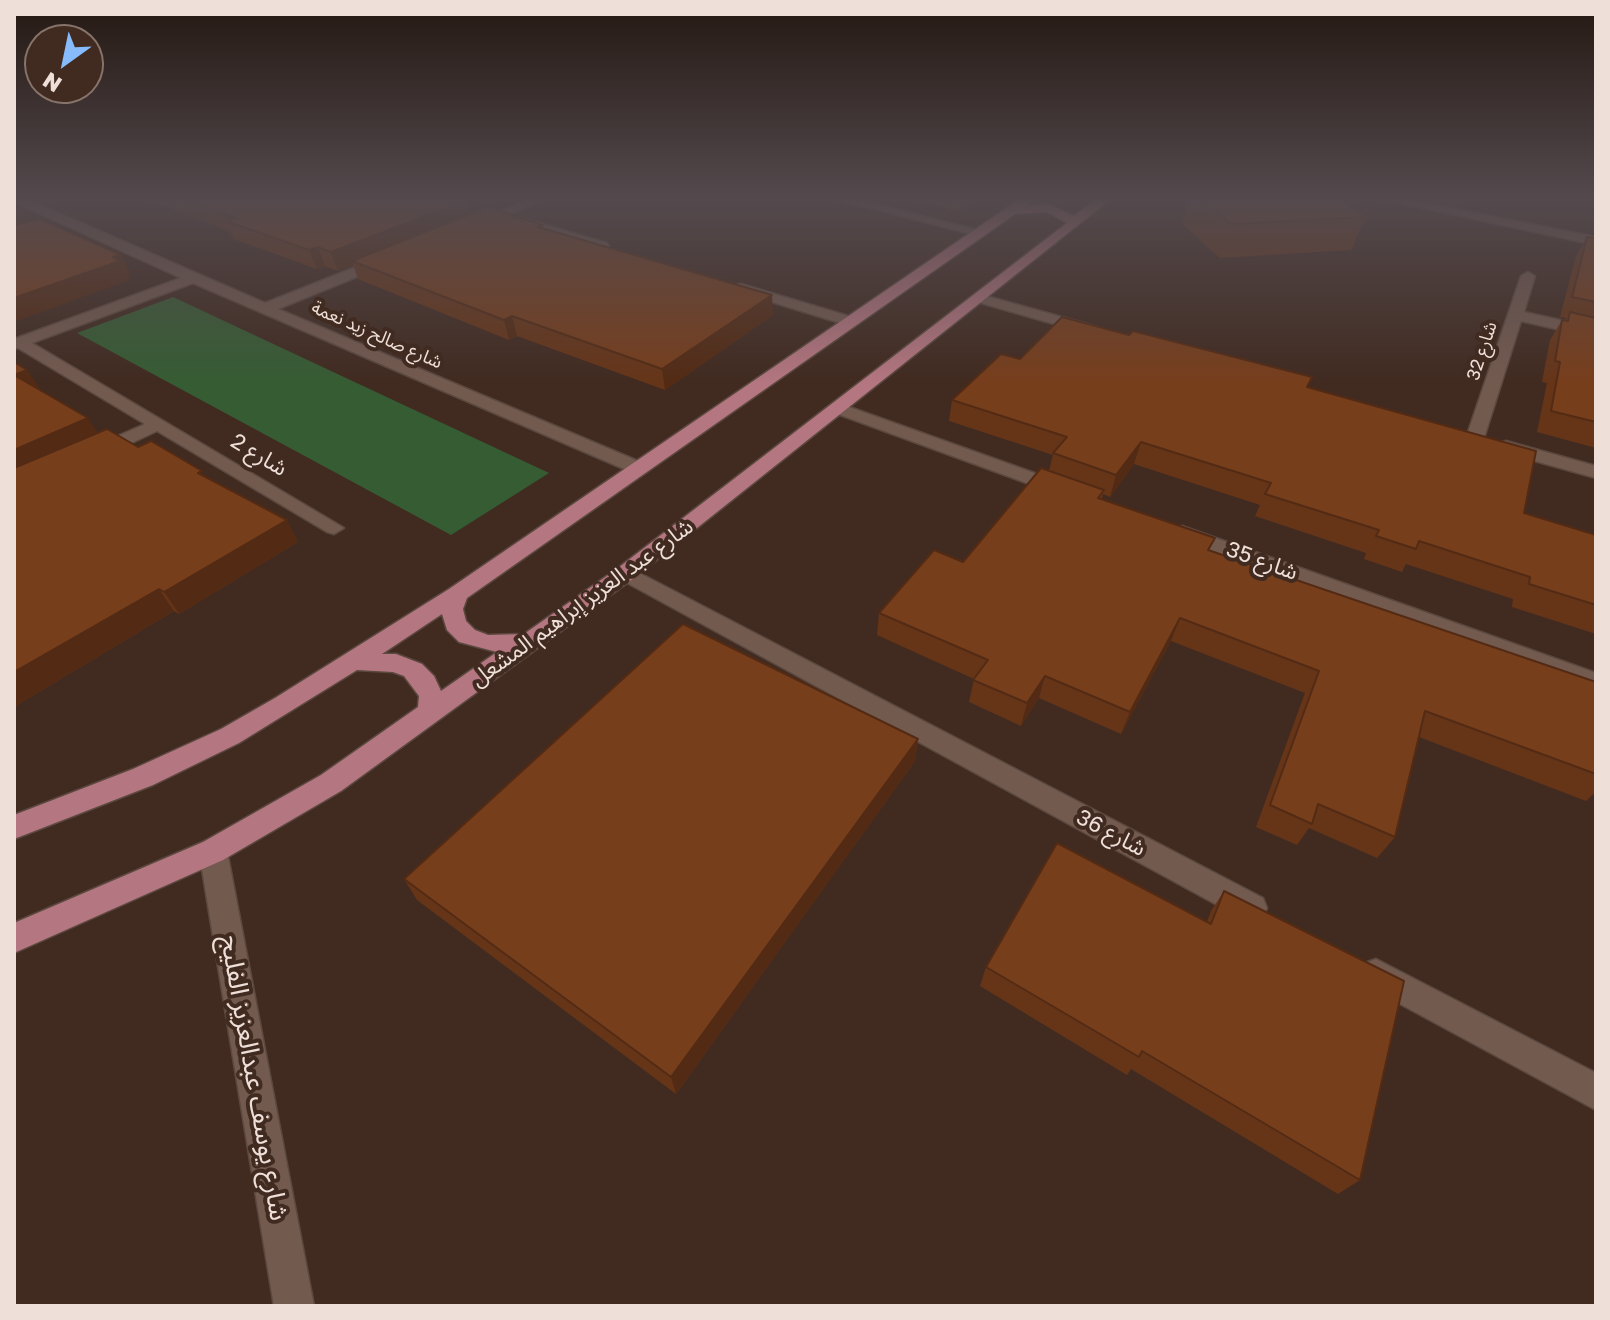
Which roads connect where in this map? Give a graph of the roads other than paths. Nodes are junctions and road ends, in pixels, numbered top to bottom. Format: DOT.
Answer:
graph roads {
  1 [pos="153,260"];
  2 [pos="388,260"];
  3 [pos="939,260"];
  4 [pos="1023,260"];
  5 [pos="1528,276"];
  6 [pos="193,278"];
  7 [pos="727,284"];
  8 [pos="979,298"];
  9 [pos="266,308"];
  10 [pos="1515,315"];
  11 [pos="850,321"];
  12 [pos="1099,332"];
  13 [pos="1596,333"];
  14 [pos="16,343"];
  15 [pos="838,408"];
  16 [pos="159,424"];
  17 [pos="72,463"];
  18 [pos="638,468"];
  19 [pos="1596,472"];
  20 [pos="1076,494"];
  21 [pos="1165,526"];
  22 [pos="334,528"];
  23 [pos="626,573"];
  24 [pos="457,594"];
  25 [pos="534,640"];
  26 [pos="353,661"];
  27 [pos="1596,682"];
  28 [pos="431,713"];
  29 [pos="14,827"];
  30 [pos="213,851"];
  31 [pos="1273,919"];
  32 [pos="14,938"];
  33 [pos="1357,964"];
  34 [pos="1596,1092"];
  35 [pos="294,1306"];
  1 -- 6 [label="street, شارع صالح زيد نعمة"];
  2 -- 9 [label="street"];
  3 -- 11 [label="main road"];
  4 -- 8 [label="main road, شارع عبد العزيز إبراهيم المشعل"];
  5 -- 10 [label="street, شارع 32"];
  6 -- 9 [label="street, شارع صالح زيد نعمة"];
  6 -- 14 [label="street, شارع 2"];
  7 -- 11 [label="street"];
  8 -- 12 [label="street"];
  8 -- 15 [label="main road, شارع عبد العزيز إبراهيم المشعل"];
  9 -- 18 [label="street, شارع صالح زيد نعمة"];
  10 -- 13 [label="street"];
  10 -- 19 [label="street, شارع 32"];
  11 -- 18 [label="main road"];
  14 -- 16 [label="street, شارع 2"];
  15 -- 20 [label="street"];
  15 -- 23 [label="main road, شارع عبد العزيز إبراهيم المشعل"];
  16 -- 17 [label="street"];
  16 -- 22 [label="street, شارع 2"];
  18 -- 24 [label="main road"];
  21 -- 27 [label="street, شارع 35"];
  23 -- 25 [label="main road, شارع عبد العزيز إبراهيم المشعل"];
  23 -- 31 [label="street, شارع 36"];
  24 -- 25 [label="main road"];
  24 -- 26 [label="main road"];
  25 -- 28 [label="main road, شارع عبد العزيز إبراهيم المشعل"];
  26 -- 28 [label="main road"];
  26 -- 29 [label="main road"];
  28 -- 30 [label="main road, شارع عبد العزيز إبراهيم المشعل"];
  30 -- 32 [label="main road, شارع عبد العزيز إبراهيم المشعل"];
  30 -- 35 [label="street, شارع يوسف عبدالعزيز الفليج"];
  33 -- 34 [label="street"];
}
